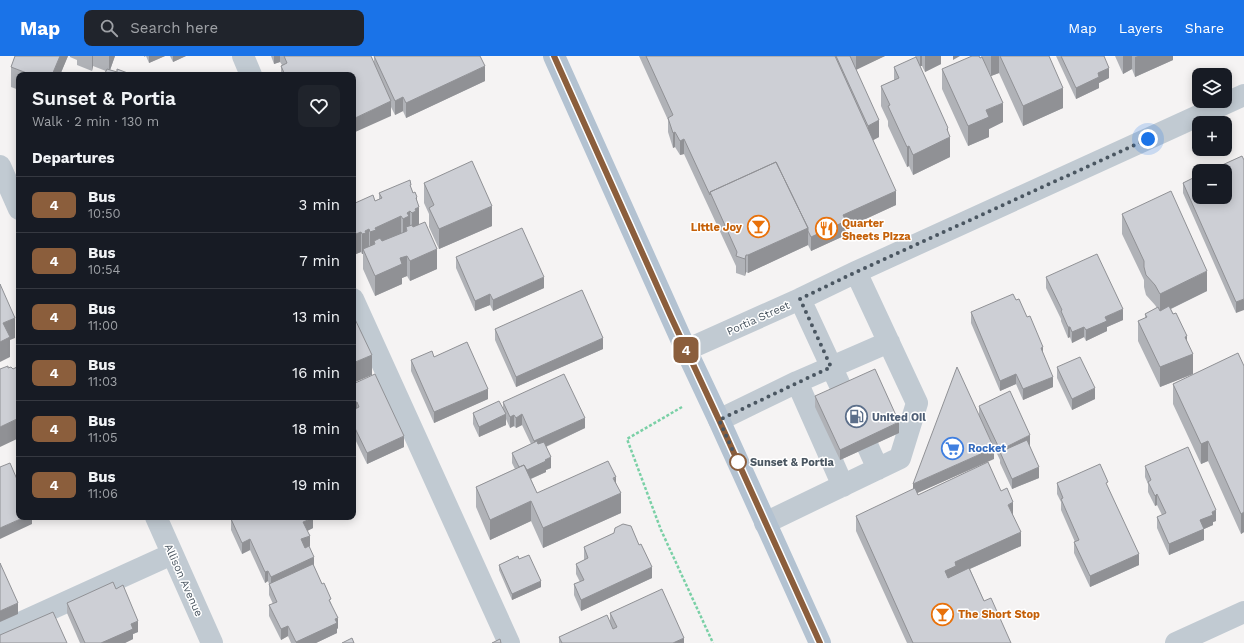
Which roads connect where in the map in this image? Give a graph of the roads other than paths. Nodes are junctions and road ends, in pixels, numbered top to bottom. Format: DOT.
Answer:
graph roads {
  1 [pos="243,56"];
  2 [pos="554,56"];
  3 [pos="251,72"];
  4 [pos="1244,95"];
  5 [pos="0,166"];
  6 [pos="16,202"];
  7 [pos="856,272"];
  8 [pos="800,299"];
  9 [pos="356,306"];
  10 [pos="889,342"];
  11 [pos="686,350"];
  12 [pos="831,367"];
  13 [pos="797,382"];
  14 [pos="844,394"];
  15 [pos="719,420"];
  16 [pos="868,447"];
  17 [pos="878,469"];
  18 [pos="843,486"];
  19 [pos="157,520"];
  20 [pos="765,523"];
  21 [pos="172,554"];
  22 [pos="1244,612"];
  23 [pos="0,632"];
  24 [pos="212,643"];
  25 [pos="509,643"];
  26 [pos="820,643"];
  27 [pos="1176,643"];
  1 -- 3 [label="street"];
  2 -- 11 [label="main road"];
  4 -- 7 [label="street, Portia Street"];
  5 -- 6 [label="street"];
  7 -- 8 [label="street, Portia Street"];
  7 -- 10 [label="street"];
  8 -- 11 [label="street, Portia Street"];
  8 -- 12 [label="street"];
  9 -- 25 [label="street"];
  10 -- 12 [label="street"];
  10 -- 17 [label="street"];
  11 -- 15 [label="main road"];
  12 -- 13 [label="street"];
  12 -- 14 [label="street"];
  13 -- 15 [label="street"];
  13 -- 18 [label="street"];
  15 -- 20 [label="main road"];
  16 -- 17 [label="street"];
  17 -- 18 [label="street"];
  18 -- 20 [label="street"];
  19 -- 21 [label="street, Allison Avenue"];
  20 -- 26 [label="main road"];
  21 -- 23 [label="street"];
  21 -- 24 [label="street, Allison Avenue"];
  22 -- 27 [label="street"];
}
